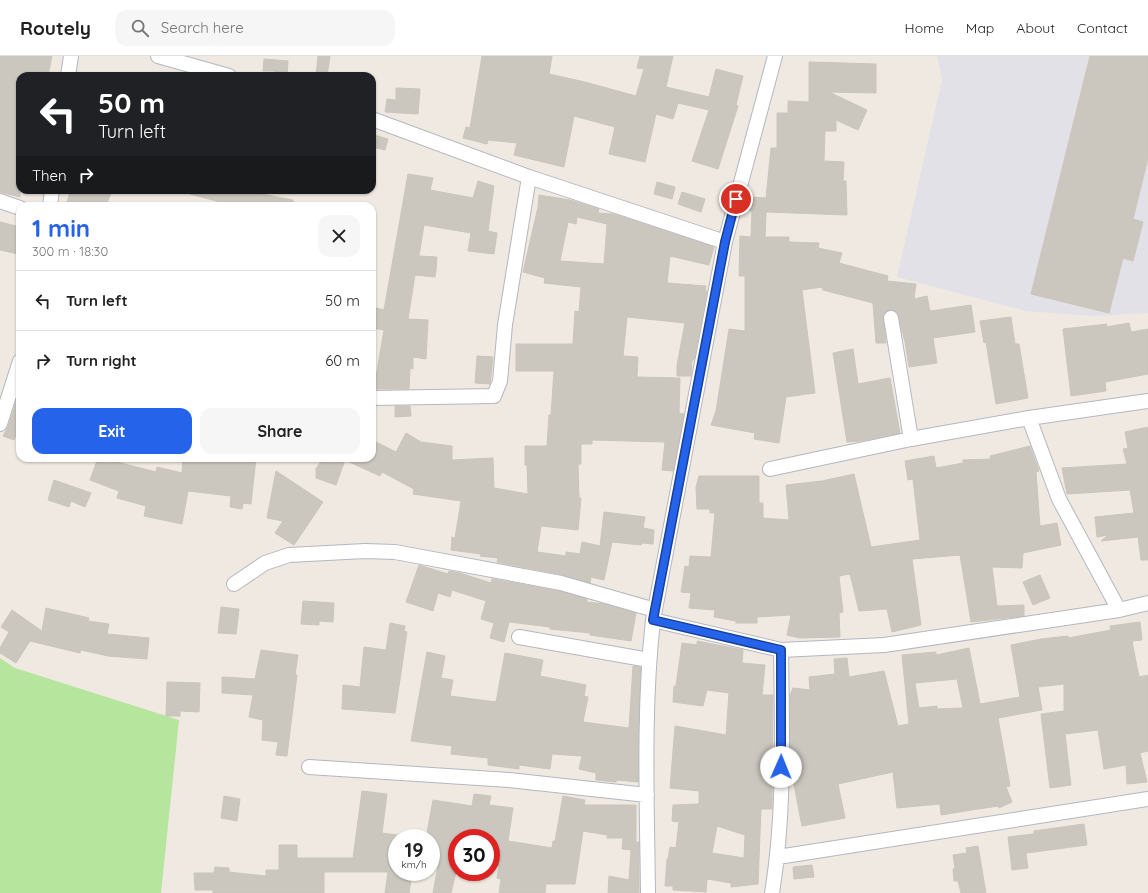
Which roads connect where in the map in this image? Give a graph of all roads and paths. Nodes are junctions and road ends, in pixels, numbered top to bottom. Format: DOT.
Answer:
graph roads {
  1 [pos="71,56"];
  2 [pos="158,56"];
  3 [pos="775,56"];
  4 [pos="69,72"];
  5 [pos="215,72"];
  6 [pos="376,120"];
  7 [pos="529,177"];
  8 [pos="0,201"];
  9 [pos="16,207"];
  10 [pos="725,242"];
  11 [pos="891,318"];
  12 [pos="16,374"];
  13 [pos="376,398"];
  14 [pos="1148,401"];
  15 [pos="1029,418"];
  16 [pos="0,424"];
  17 [pos="910,439"];
  18 [pos="770,469"];
  19 [pos="234,584"];
  20 [pos="1148,603"];
  21 [pos="1119,610"];
  22 [pos="654,615"];
  23 [pos="519,637"];
  24 [pos="781,650"];
  25 [pos="649,660"];
  26 [pos="310,767"];
  27 [pos="647,795"];
  28 [pos="1148,799"];
  29 [pos="778,857"];
  30 [pos="648,893"];
  31 [pos="772,893"];
  1 -- 4 [label="street"];
  2 -- 5 [label="street"];
  3 -- 10 [label="street"];
  6 -- 7 [label="street"];
  7 -- 10 [label="street"];
  7 -- 13 [label="street"];
  8 -- 9 [label="street"];
  10 -- 22 [label="street"];
  11 -- 17 [label="street"];
  12 -- 16 [label="street"];
  14 -- 15 [label="street"];
  15 -- 17 [label="street"];
  15 -- 21 [label="street"];
  17 -- 18 [label="street"];
  19 -- 22 [label="street"];
  20 -- 21 [label="street"];
  21 -- 24 [label="street"];
  22 -- 24 [label="street"];
  22 -- 25 [label="street"];
  23 -- 25 [label="street"];
  24 -- 29 [label="street"];
  25 -- 27 [label="street"];
  26 -- 27 [label="street"];
  27 -- 30 [label="street"];
  28 -- 29 [label="street"];
  29 -- 31 [label="street"];
}
